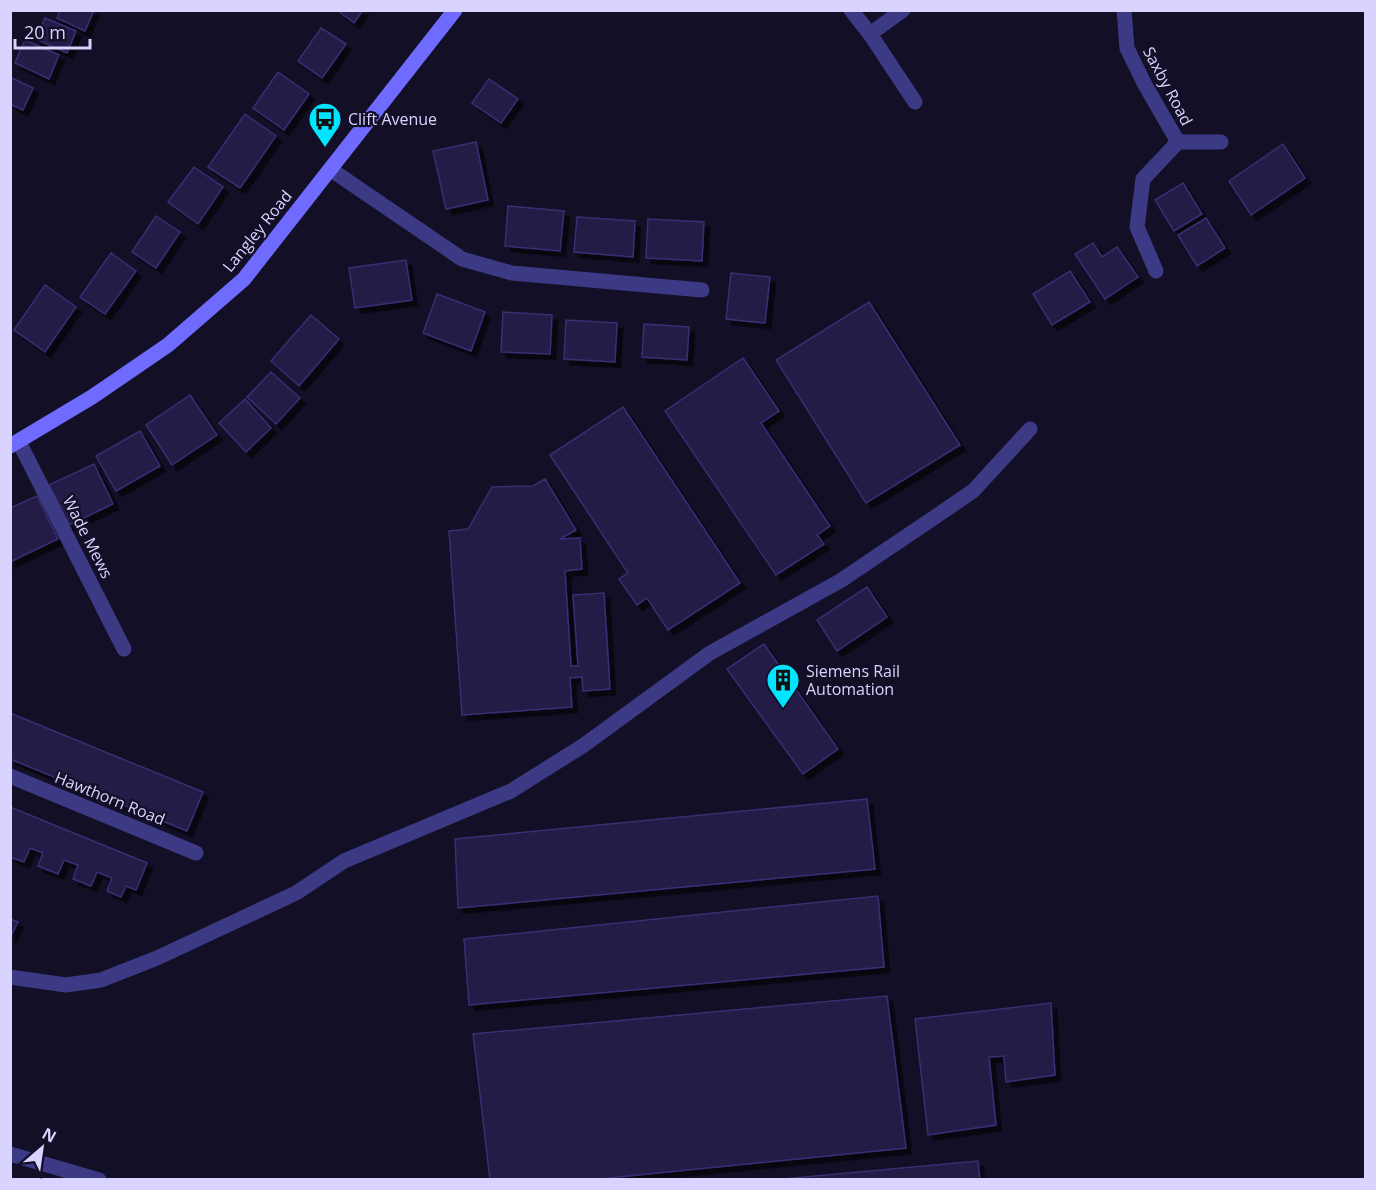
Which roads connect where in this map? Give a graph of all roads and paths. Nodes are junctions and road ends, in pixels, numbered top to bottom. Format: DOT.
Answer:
graph roads {
  1 [pos="455,10"];
  2 [pos="850,10"];
  3 [pos="903,10"];
  4 [pos="1124,10"];
  5 [pos="870,34"];
  6 [pos="915,102"];
  7 [pos="1178,142"];
  8 [pos="1221,142"];
  9 [pos="330,169"];
  10 [pos="1156,271"];
  11 [pos="702,290"];
  12 [pos="1030,429"];
  13 [pos="15,444"];
  14 [pos="124,649"];
  15 [pos="10,776"];
  16 [pos="196,853"];
  17 [pos="10,977"];
  18 [pos="10,1154"];
  19 [pos="99,1179"];
  1 -- 9 [label="main road, Langley Road"];
  2 -- 5 [label="street"];
  3 -- 5 [label="street"];
  4 -- 7 [label="street, Saxby Road"];
  5 -- 6 [label="street"];
  7 -- 8 [label="street, Saxby Road"];
  7 -- 10 [label="street, Saxby Road"];
  9 -- 11 [label="street"];
  9 -- 13 [label="main road, Langley Road"];
  12 -- 17 [label="street"];
  13 -- 14 [label="street, Wade Mews"];
  15 -- 16 [label="street, Hawthorn Road"];
  18 -- 19 [label="street"];
}
